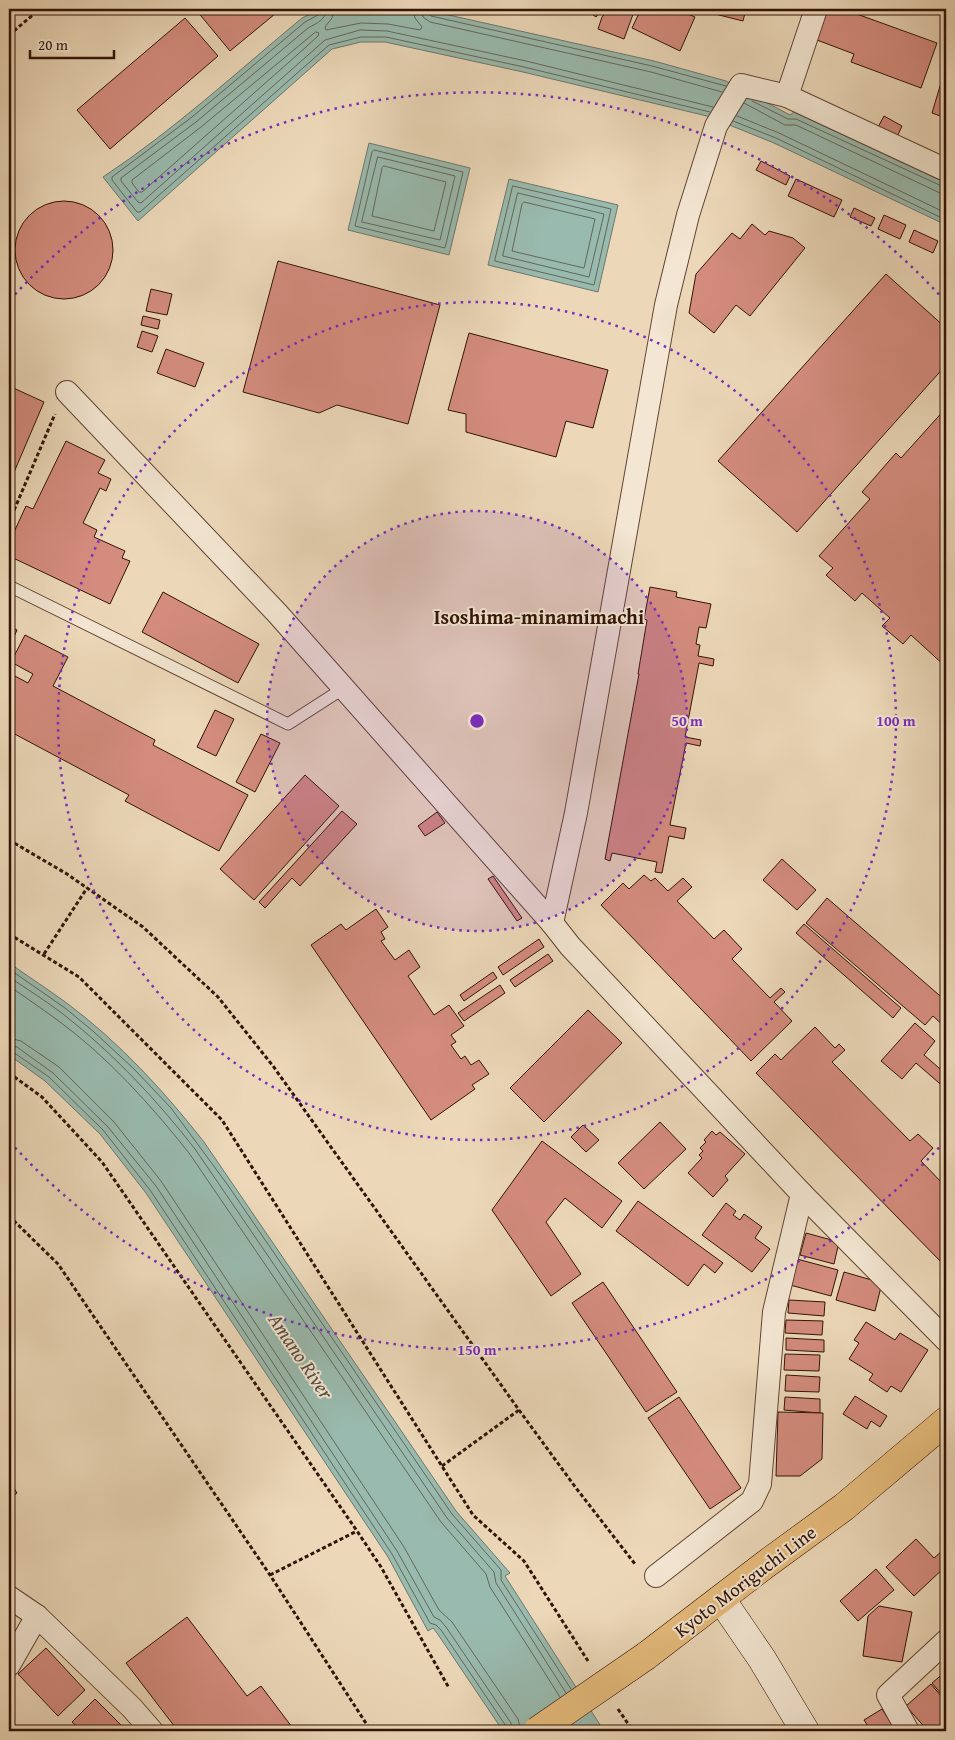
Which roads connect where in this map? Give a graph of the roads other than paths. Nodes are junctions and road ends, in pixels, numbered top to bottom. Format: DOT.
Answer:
graph roads {
  1 [pos="816,9"];
  2 [pos="787,96"];
  3 [pos="946,170"];
  4 [pos="67,392"];
  5 [pos="9,586"];
  6 [pos="344,688"];
  7 [pos="552,922"];
  8 [pos="802,1194"];
  9 [pos="946,1340"];
  10 [pos="946,1421"];
  11 [pos="656,1576"];
  12 [pos="9,1597"];
  13 [pos="721,1599"];
  14 [pos="37,1616"];
  15 [pos="946,1641"];
  16 [pos="9,1665"];
  17 [pos="152,1731"];
  18 [pos="537,1731"];
  19 [pos="805,1731"];
  20 [pos="908,1731"];
  1 -- 2 [label="street"];
  2 -- 3 [label="street"];
  2 -- 7 [label="street"];
  4 -- 6 [label="street"];
  5 -- 6 [label="lane"];
  6 -- 7 [label="street"];
  7 -- 8 [label="street"];
  8 -- 9 [label="street"];
  8 -- 11 [label="street"];
  10 -- 13 [label="main road, Kyoto Moriguchi Line"];
  12 -- 14 [label="street"];
  13 -- 18 [label="main road, Kyoto Moriguchi Line, bridge"];
  13 -- 19 [label="main road"];
  14 -- 16 [label="street"];
  14 -- 17 [label="street"];
  15 -- 20 [label="street"];
}
